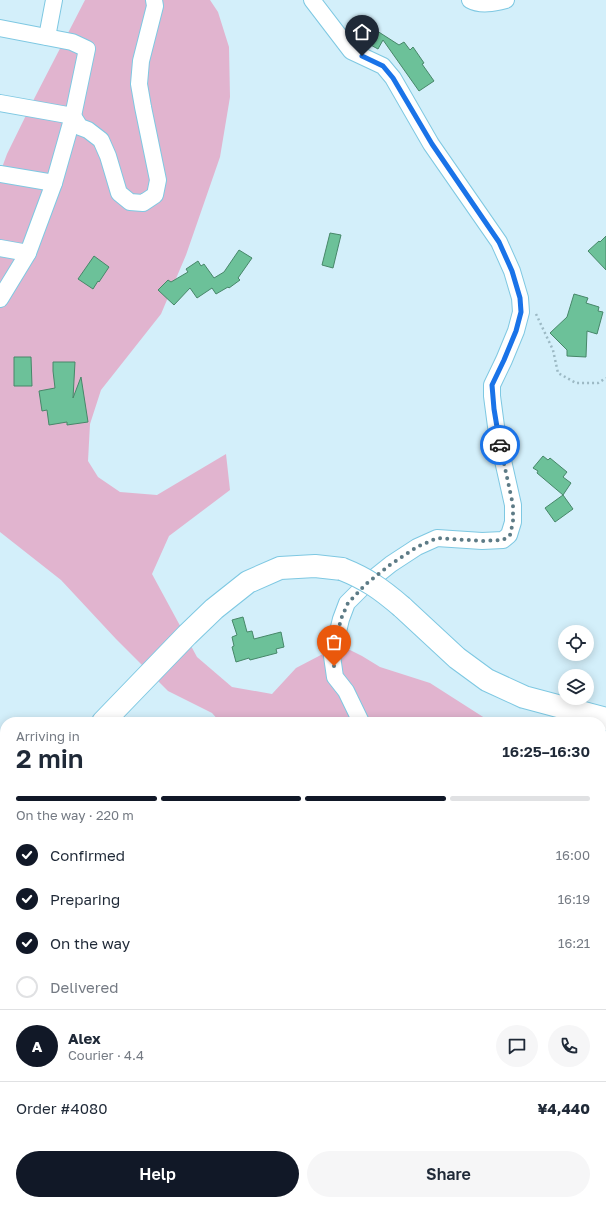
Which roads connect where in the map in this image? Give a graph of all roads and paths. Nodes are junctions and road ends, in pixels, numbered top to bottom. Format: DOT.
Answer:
graph roads {
  1 [pos="54,0"];
  2 [pos="154,0"];
  3 [pos="312,0"];
  4 [pos="470,0"];
  5 [pos="506,0"];
  6 [pos="0,28"];
  7 [pos="47,37"];
  8 [pos="0,102"];
  9 [pos="73,116"];
  10 [pos="0,174"];
  11 [pos="54,183"];
  12 [pos="0,248"];
  13 [pos="28,254"];
  14 [pos="520,298"];
  15 [pos="0,299"];
  16 [pos="606,378"];
  17 [pos="108,717"];
  18 [pos="359,717"];
  19 [pos="599,717"];
  1 -- 7 [label="street"];
  2 -- 9 [label="street"];
  3 -- 14 [label="street"];
  4 -- 5 [label="street"];
  6 -- 7 [label="street"];
  7 -- 9 [label="street"];
  8 -- 9 [label="street"];
  9 -- 11 [label="street"];
  10 -- 11 [label="street"];
  11 -- 13 [label="street"];
  12 -- 13 [label="street"];
  13 -- 15 [label="street"];
  14 -- 16 [label="path"];
  14 -- 18 [label="street"];
  17 -- 19 [label="street, bridge"];
}
